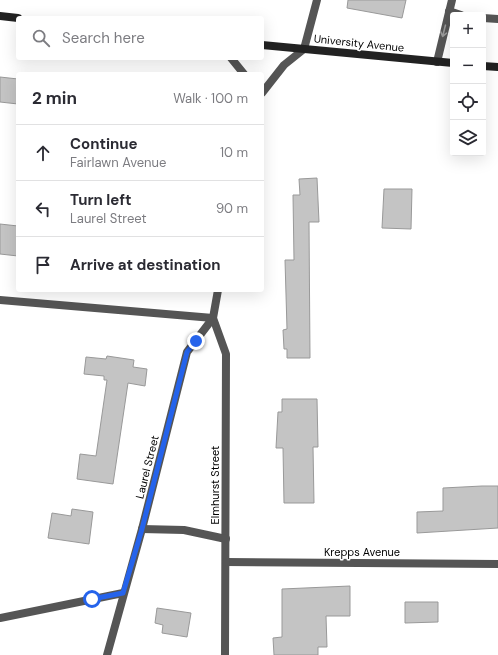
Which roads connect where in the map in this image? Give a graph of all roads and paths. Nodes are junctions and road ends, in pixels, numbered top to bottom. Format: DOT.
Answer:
graph roads {
  1 [pos="317,0"];
  2 [pos="452,0"];
  3 [pos="449,11"];
  4 [pos="452,12"];
  5 [pos="0,16"];
  6 [pos="16,18"];
  7 [pos="486,18"];
  8 [pos="498,18"];
  9 [pos="264,45"];
  10 [pos="304,49"];
  11 [pos="233,60"];
  12 [pos="437,62"];
  13 [pos="450,63"];
  14 [pos="486,66"];
  15 [pos="498,67"];
  16 [pos="242,72"];
  17 [pos="264,90"];
  18 [pos="218,292"];
  19 [pos="0,300"];
  20 [pos="213,318"];
  21 [pos="142,529"];
  22 [pos="226,539"];
  23 [pos="226,562"];
  24 [pos="498,564"];
  25 [pos="123,593"];
  26 [pos="0,618"];
  27 [pos="107,655"];
  28 [pos="225,655"];
  1 -- 10 [label="street"];
  2 -- 3 [label="street"];
  3 -- 4 [label="street"];
  3 -- 12 [label="street, one-way"];
  5 -- 6 [label="street"];
  7 -- 8 [label="street"];
  9 -- 10 [label="street, University Avenue"];
  10 -- 12 [label="street, University Avenue"];
  10 -- 17 [label="street"];
  11 -- 16 [label="street"];
  12 -- 13 [label="street, University Avenue"];
  14 -- 15 [label="street"];
  18 -- 20 [label="street, Laurel Street"];
  19 -- 20 [label="street"];
  20 -- 21 [label="street, Laurel Street"];
  20 -- 22 [label="street, Elmhurst Street"];
  21 -- 22 [label="street"];
  21 -- 25 [label="street, Laurel Street"];
  22 -- 23 [label="street, Elmhurst Street"];
  23 -- 24 [label="street, Krepps Avenue"];
  23 -- 28 [label="street, Elmhurst Street"];
  25 -- 26 [label="street"];
  25 -- 27 [label="street, Laurel Street"];
}
